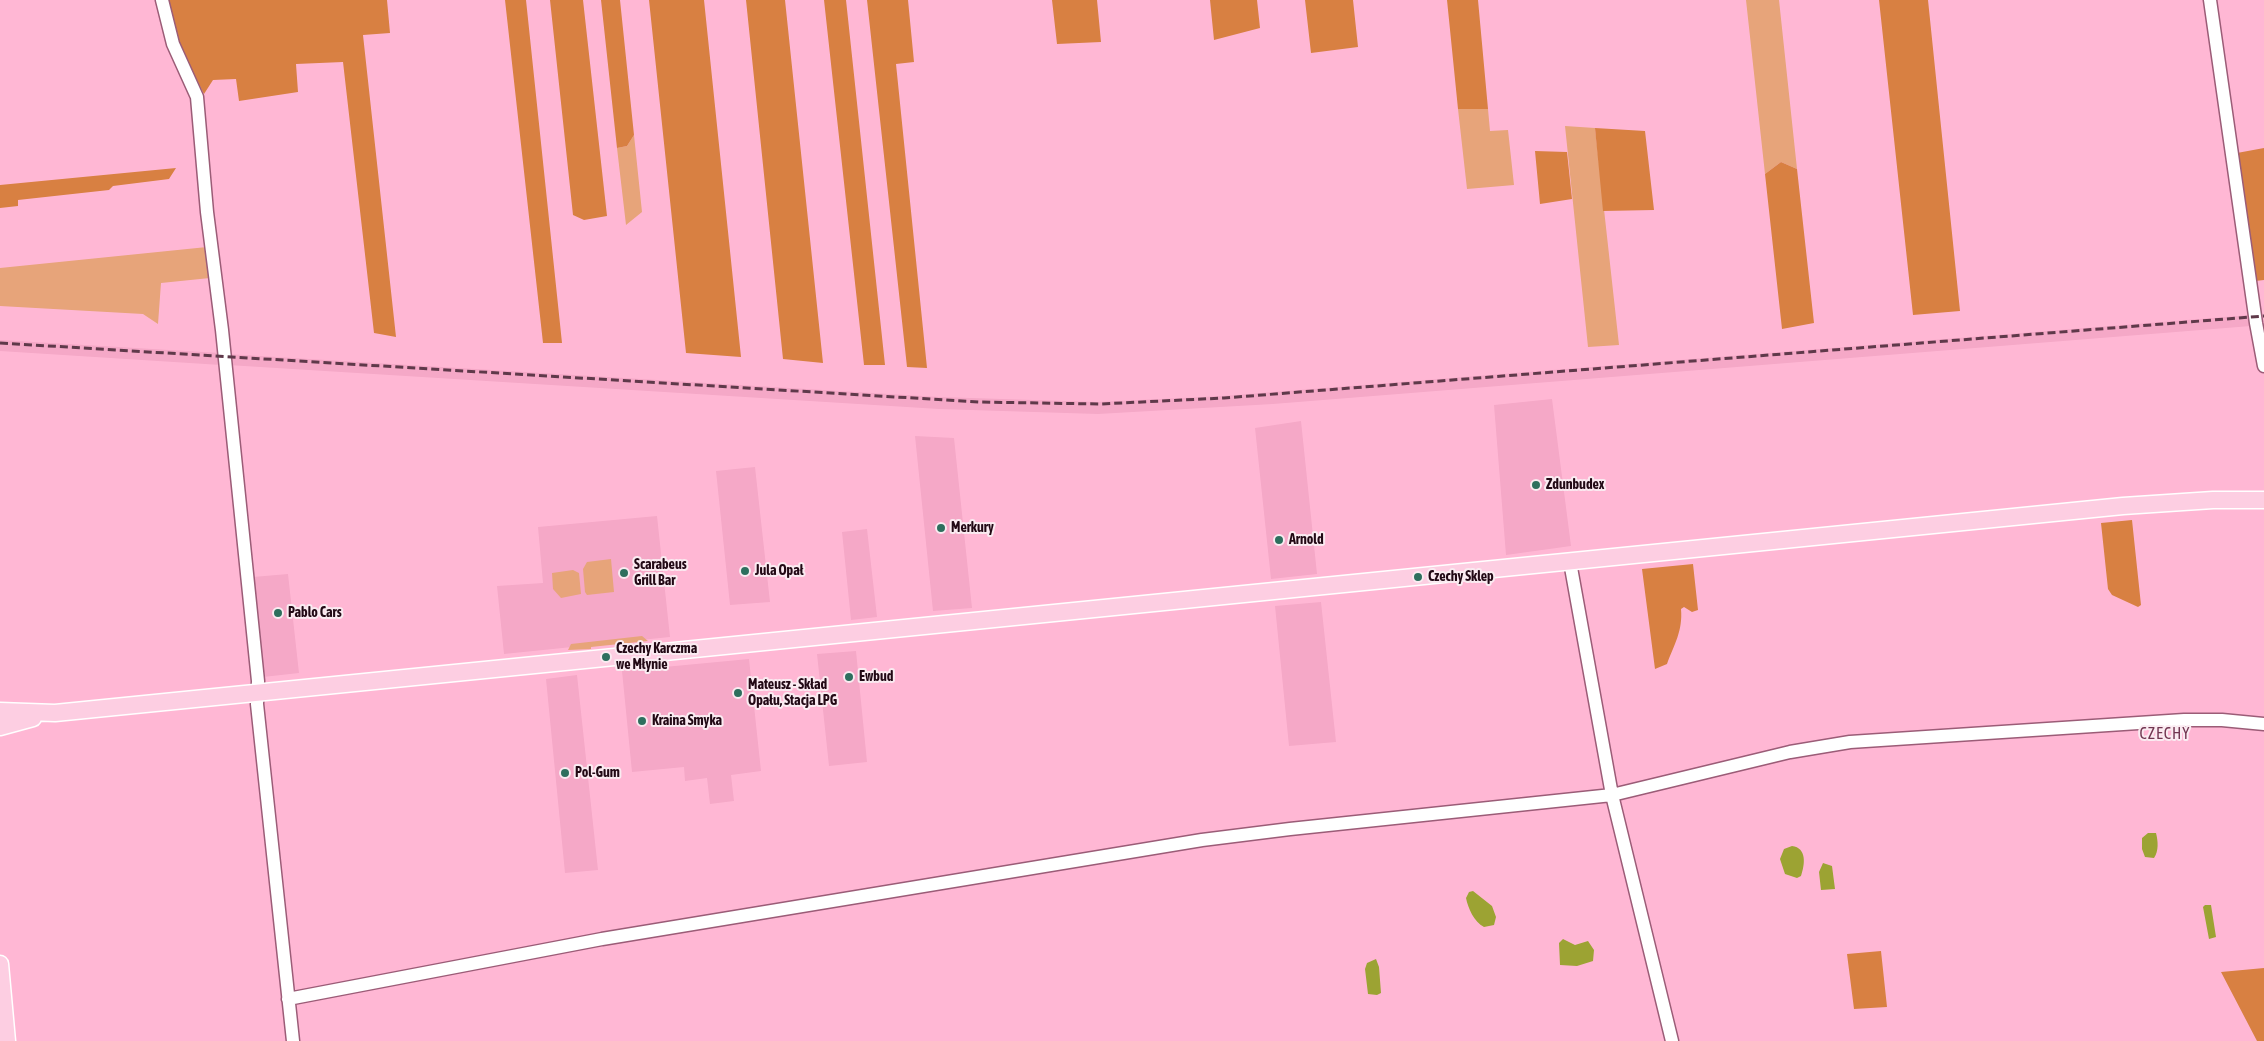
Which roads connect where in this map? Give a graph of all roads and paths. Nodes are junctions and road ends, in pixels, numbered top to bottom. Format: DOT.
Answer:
graph roads {
  1 [pos="162,0"];
  2 [pos="2210,0"];
  3 [pos="2264,366"];
  4 [pos="2264,500"];
  5 [pos="1570,562"];
  6 [pos="258,692"];
  7 [pos="0,711"];
  8 [pos="55,713"];
  9 [pos="2264,724"];
  10 [pos="0,726"];
  11 [pos="1612,795"];
  12 [pos="0,964"];
  13 [pos="288,999"];
  14 [pos="7,1041"];
  15 [pos="293,1041"];
  16 [pos="1672,1041"];
  1 -- 6 [label="street"];
  2 -- 3 [label="street"];
  4 -- 5 [label="main road"];
  5 -- 6 [label="main road"];
  5 -- 11 [label="street"];
  6 -- 8 [label="main road"];
  6 -- 13 [label="street"];
  7 -- 8 [label="main road"];
  8 -- 10 [label="main road"];
  9 -- 11 [label="street"];
  11 -- 13 [label="street"];
  11 -- 16 [label="street"];
  12 -- 14 [label="main road"];
  13 -- 15 [label="street"];
}
